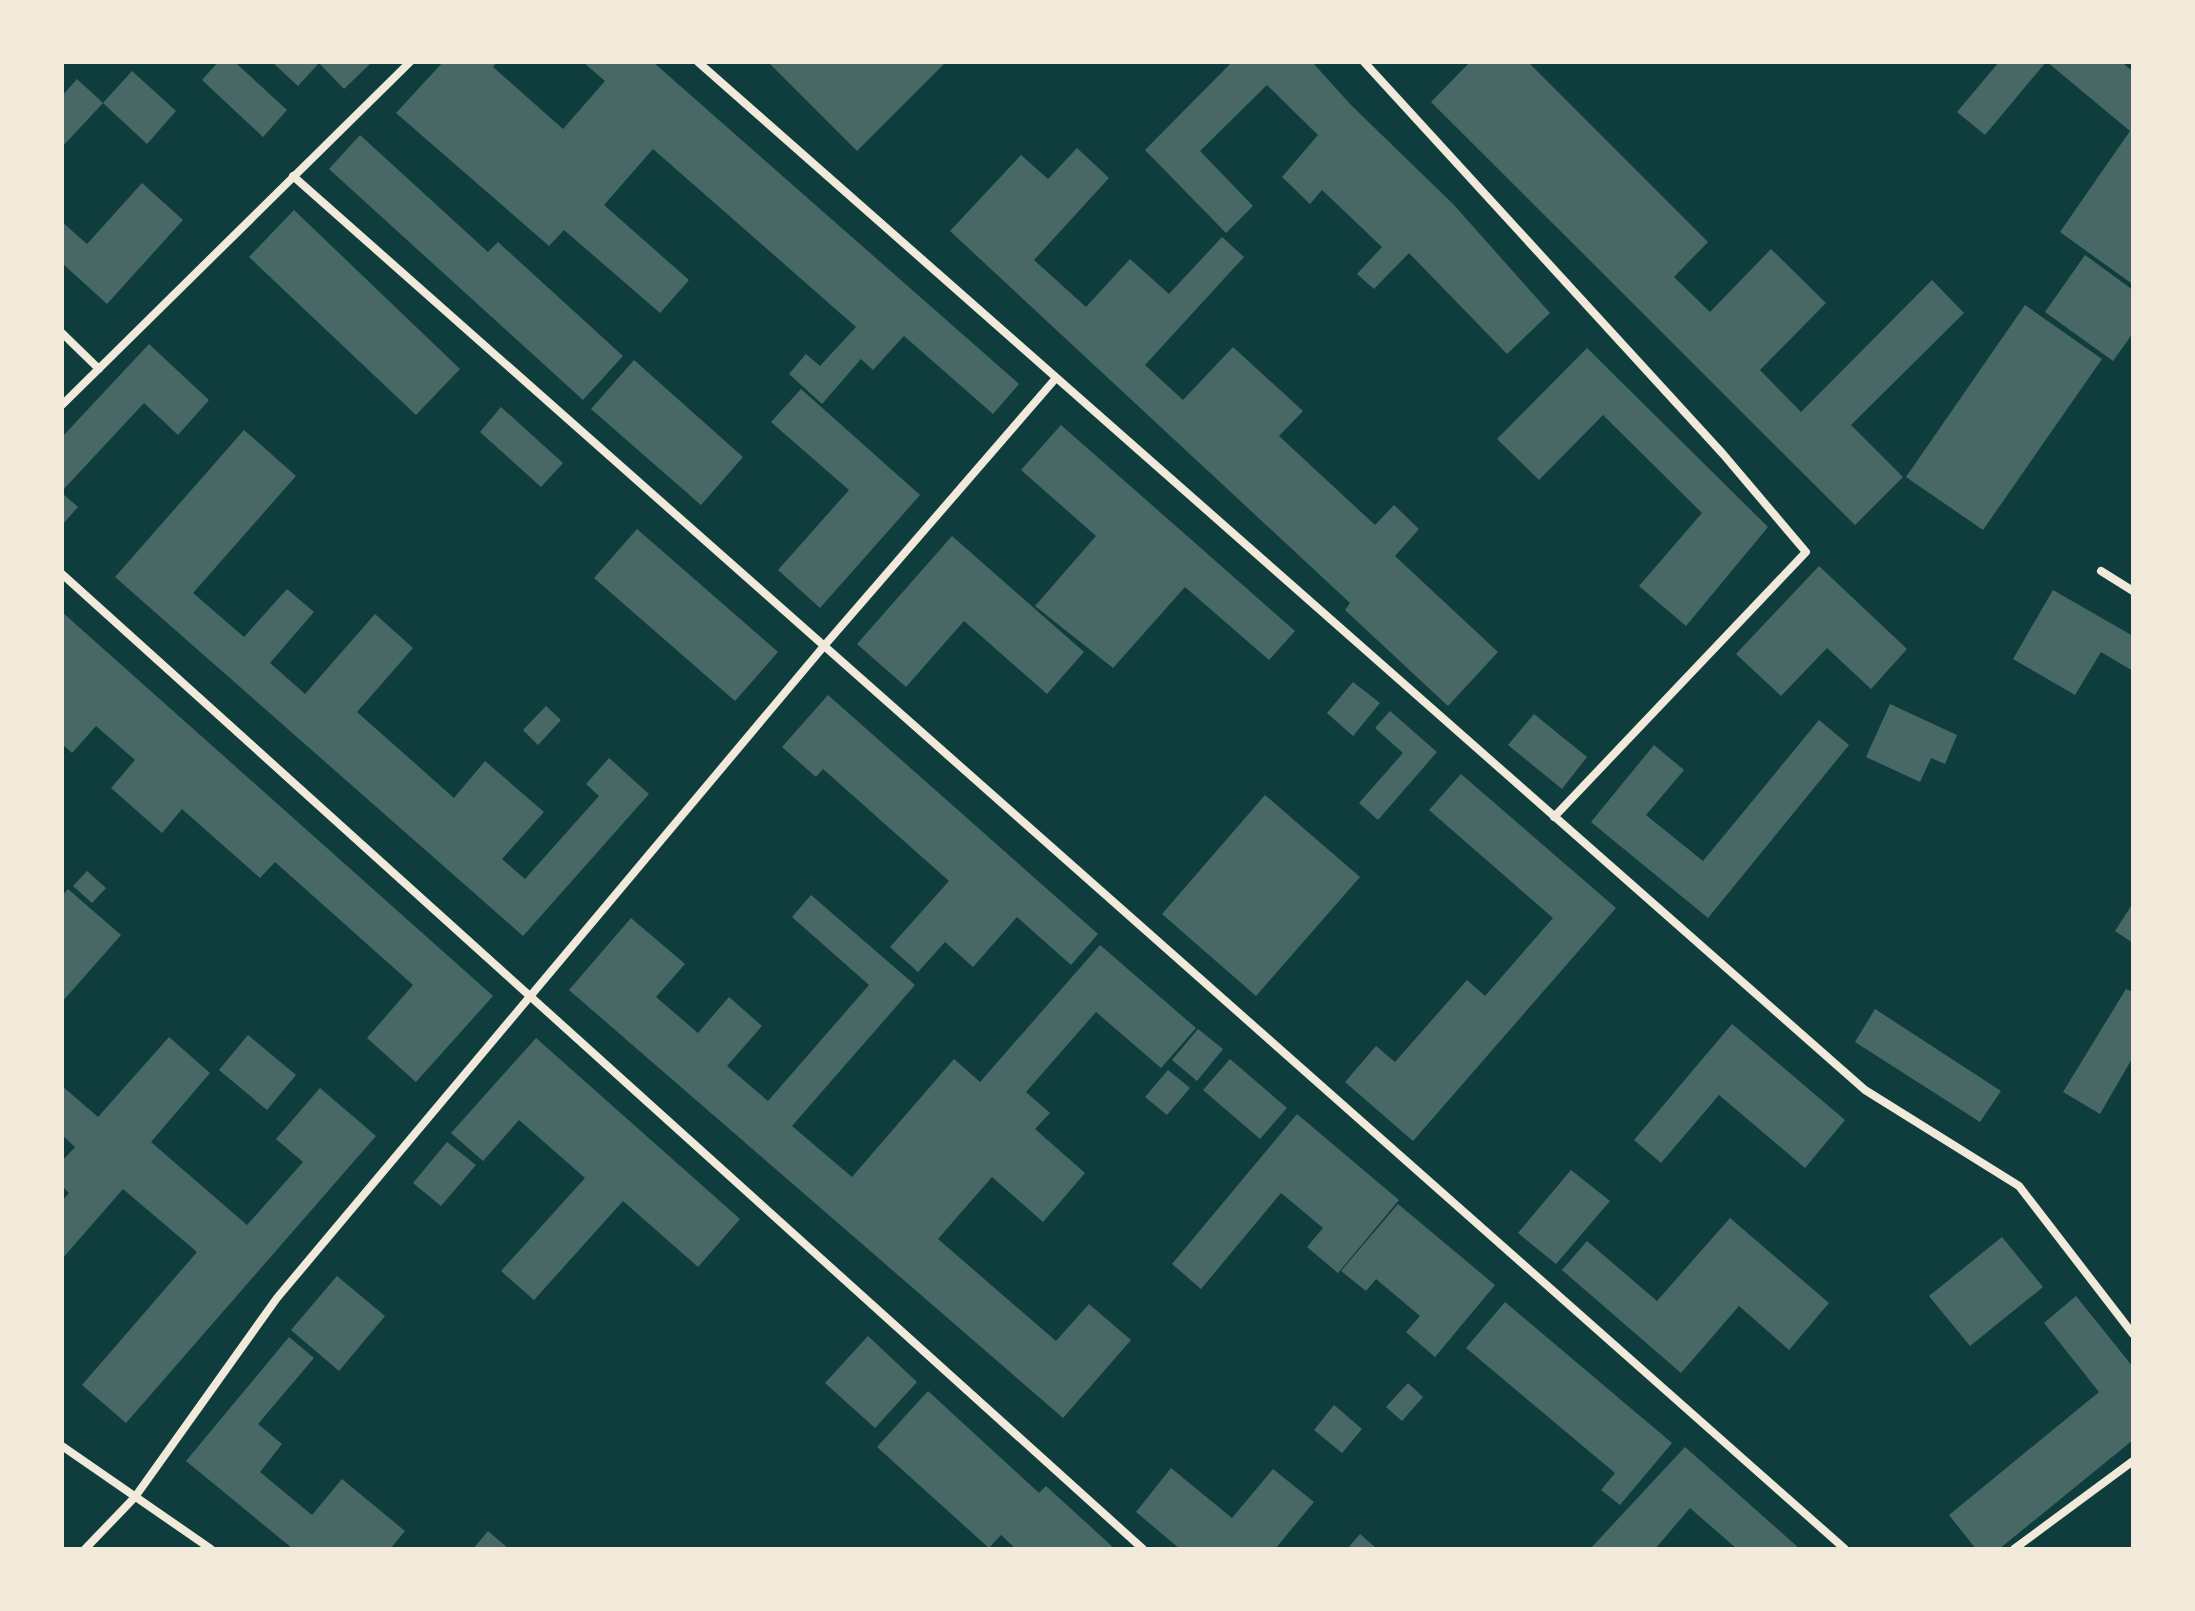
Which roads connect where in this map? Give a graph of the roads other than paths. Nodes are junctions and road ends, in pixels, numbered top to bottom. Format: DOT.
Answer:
graph roads {
  1 [pos="410,62"];
  2 [pos="698,62"];
  3 [pos="1364,62"];
  4 [pos="293,176"];
  5 [pos="62,333"];
  6 [pos="99,369"];
  7 [pos="1056,378"];
  8 [pos="62,405"];
  9 [pos="2101,571"];
  10 [pos="62,574"];
  11 [pos="2133,591"];
  12 [pos="824,646"];
  13 [pos="1554,817"];
  14 [pos="531,997"];
  15 [pos="2133,1334"];
  16 [pos="62,1446"];
  17 [pos="2133,1461"];
  18 [pos="135,1497"];
  19 [pos="85,1549"];
  20 [pos="211,1549"];
  21 [pos="1143,1549"];
  22 [pos="1845,1549"];
  23 [pos="2014,1549"];
  1 -- 4 [label="street"];
  2 -- 7 [label="street"];
  3 -- 13 [label="street"];
  4 -- 6 [label="street"];
  4 -- 12 [label="street"];
  5 -- 6 [label="street"];
  6 -- 8 [label="street"];
  7 -- 12 [label="street"];
  7 -- 13 [label="street"];
  9 -- 11 [label="street"];
  10 -- 14 [label="street"];
  12 -- 14 [label="street"];
  12 -- 22 [label="street"];
  13 -- 15 [label="street"];
  14 -- 18 [label="street"];
  14 -- 21 [label="street"];
  16 -- 18 [label="street"];
  17 -- 23 [label="street"];
  18 -- 19 [label="street"];
  18 -- 20 [label="street"];
}
